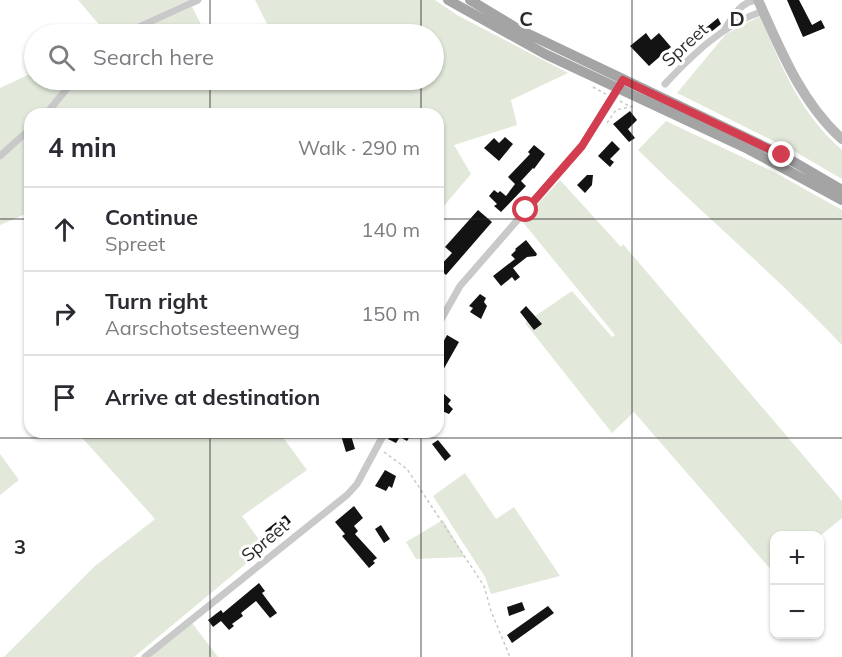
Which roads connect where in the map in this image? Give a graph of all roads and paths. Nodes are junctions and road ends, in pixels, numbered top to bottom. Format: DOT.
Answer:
graph roads {
  1 [pos="198,0"];
  2 [pos="448,0"];
  3 [pos="470,0"];
  4 [pos="759,4"];
  5 [pos="145,24"];
  6 [pos="725,29"];
  7 [pos="621,84"];
  8 [pos="665,84"];
  9 [pos="66,90"];
  10 [pos="636,105"];
  11 [pos="51,108"];
  12 [pos="604,126"];
  13 [pos="24,134"];
  14 [pos="842,139"];
  15 [pos="0,156"];
  16 [pos="842,190"];
  17 [pos="842,200"];
  18 [pos="444,314"];
  19 [pos="382,438"];
  20 [pos="377,447"];
  21 [pos="145,657"];
  22 [pos="510,657"];
  1 -- 5 [label="street"];
  2 -- 7 [label="main road"];
  3 -- 7 [label="main road"];
  4 -- 6 [label="street, Spreet"];
  4 -- 6 [label="street, Spreet"];
  4 -- 14 [label="street"];
  6 -- 8 [label="street, Spreet"];
  7 -- 16 [label="main road"];
  7 -- 17 [label="main road"];
  7 -- 18 [label="street"];
  9 -- 11 [label="street"];
  10 -- 12 [label="path"];
  13 -- 15 [label="street"];
  19 -- 20 [label="street, Spreet"];
  20 -- 21 [label="street, Spreet"];
  20 -- 22 [label="path"];
}
